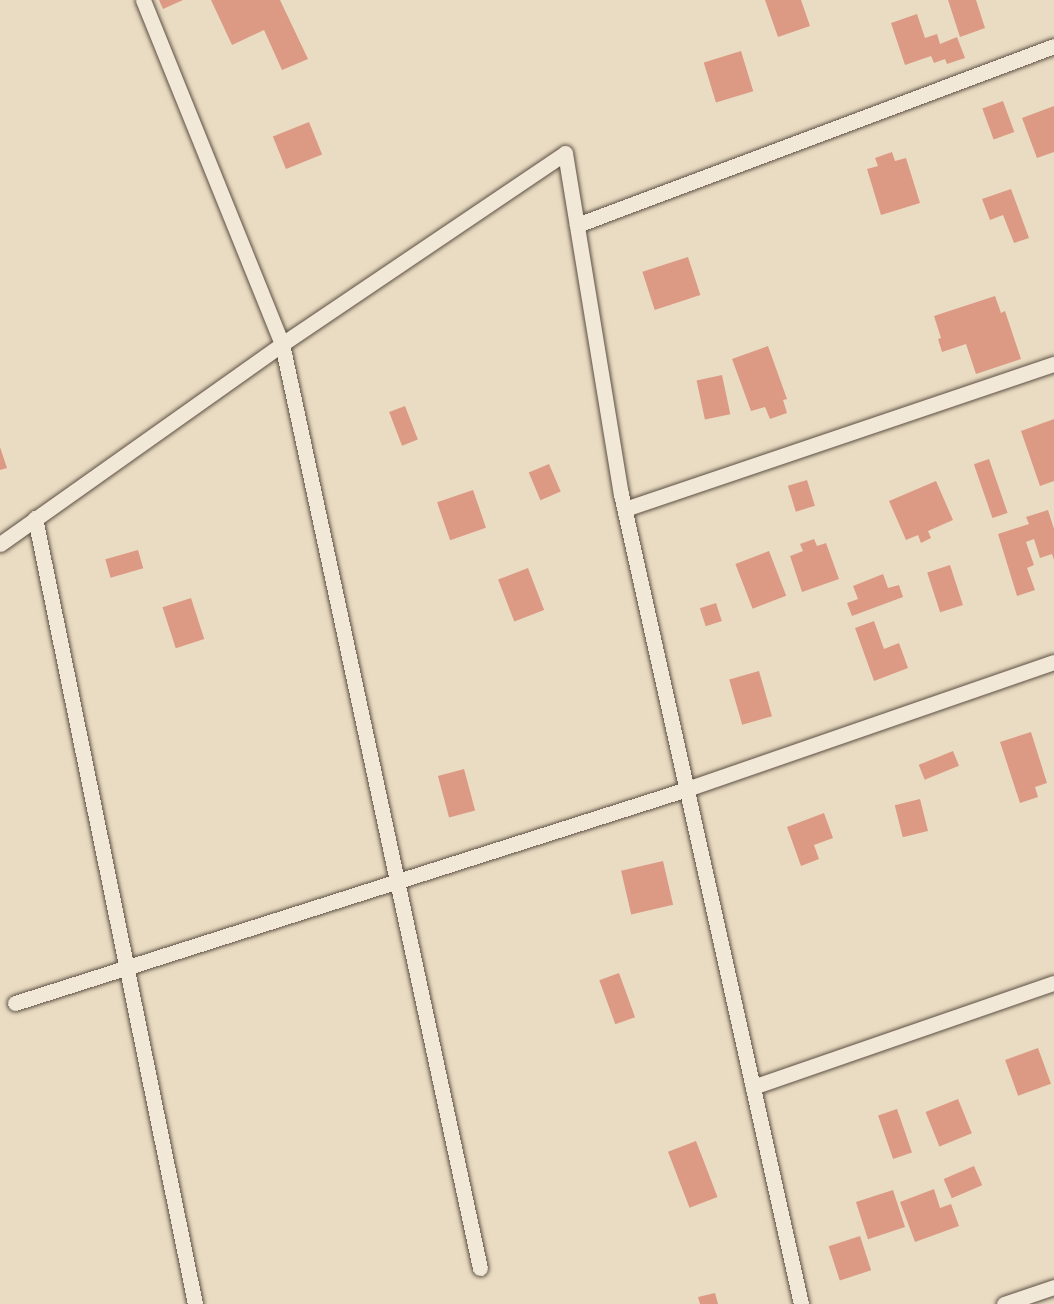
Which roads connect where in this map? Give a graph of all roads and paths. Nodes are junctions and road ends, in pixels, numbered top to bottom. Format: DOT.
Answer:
graph roads {
  1 [pos="143,0"];
  2 [pos="1054,46"];
  3 [pos="577,225"];
  4 [pos="282,344"];
  5 [pos="1054,364"];
  6 [pos="625,509"];
  7 [pos="36,518"];
  8 [pos="0,544"];
  9 [pos="1054,662"];
  10 [pos="687,789"];
  11 [pos="397,882"];
  12 [pos="127,968"];
  13 [pos="1054,983"];
  14 [pos="15,1003"];
  15 [pos="753,1087"];
  16 [pos="480,1268"];
  17 [pos="1054,1287"];
  18 [pos="195,1304"];
  19 [pos="801,1304"];
  20 [pos="1004,1304"];
  1 -- 4 [label="lane"];
  2 -- 3 [label="lane"];
  3 -- 4 [label="lane"];
  3 -- 6 [label="lane"];
  4 -- 7 [label="lane"];
  4 -- 11 [label="lane"];
  5 -- 6 [label="lane"];
  6 -- 10 [label="lane"];
  7 -- 8 [label="lane"];
  7 -- 12 [label="lane"];
  9 -- 10 [label="lane"];
  10 -- 11 [label="lane"];
  10 -- 15 [label="lane"];
  11 -- 12 [label="lane"];
  11 -- 16 [label="lane"];
  12 -- 14 [label="lane"];
  12 -- 18 [label="lane"];
  13 -- 15 [label="lane"];
  15 -- 19 [label="lane"];
  17 -- 20 [label="lane"];
}
